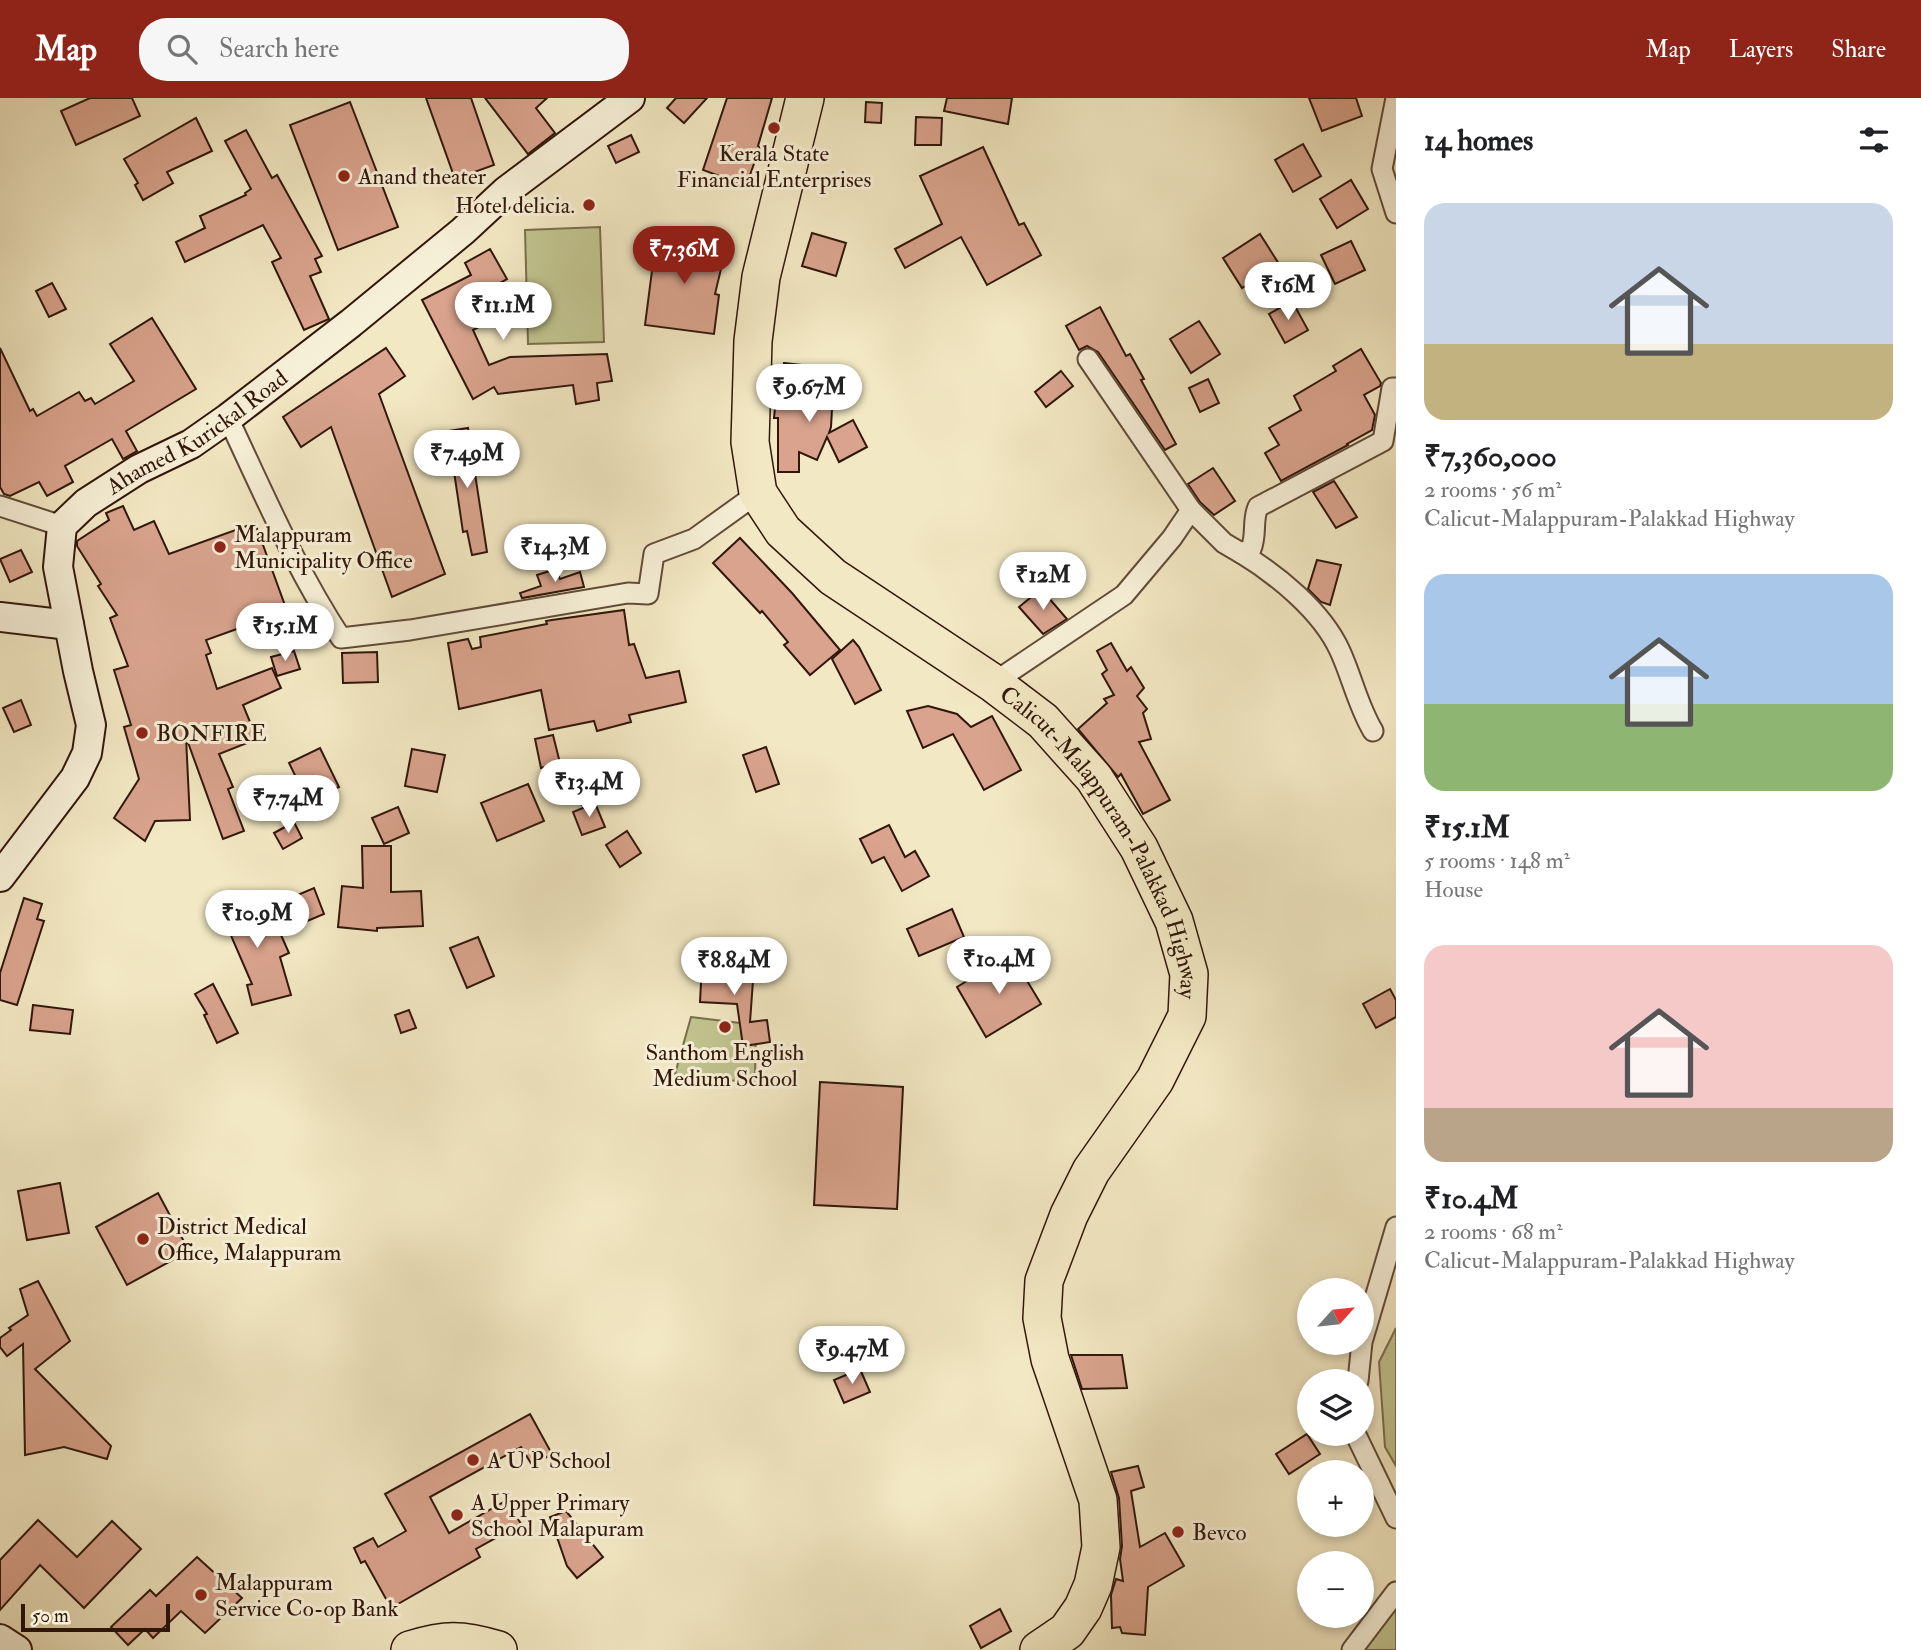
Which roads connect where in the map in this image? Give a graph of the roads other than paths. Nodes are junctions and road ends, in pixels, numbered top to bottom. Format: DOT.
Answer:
graph roads {
  1 [pos="631,98"];
  2 [pos="806,98"];
  3 [pos="1396,98"];
  4 [pos="1396,213"];
  5 [pos="1088,359"];
  6 [pos="1395,385"];
  7 [pos="228,418"];
  8 [pos="758,493"];
  9 [pos="0,506"];
  10 [pos="1191,510"];
  11 [pos="62,526"];
  12 [pos="1241,553"];
  13 [pos="0,617"];
  14 [pos="69,625"];
  15 [pos="993,684"];
  16 [pos="1373,731"];
  17 [pos="0,877"];
  18 [pos="1396,1227"];
  19 [pos="1360,1369"];
  20 [pos="1361,1446"];
  21 [pos="1396,1518"];
  22 [pos="1396,1592"];
  23 [pos="0,1639"];
  24 [pos="17,1650"];
  25 [pos="410,1650"];
  26 [pos="498,1650"];
  27 [pos="1039,1650"];
  28 [pos="1352,1650"];
  1 -- 7 [label="main road, Ahamed Kurickal Road"];
  2 -- 8 [label="highway, Calicut-Malappuram-Palakkad Highway"];
  3 -- 4 [label="street"];
  5 -- 10 [label="street"];
  6 -- 12 [label="street"];
  7 -- 8 [label="street"];
  7 -- 11 [label="main road, Ahamed Kurickal Road"];
  8 -- 15 [label="highway, Calicut-Malappuram-Palakkad Highway"];
  9 -- 11 [label="street"];
  10 -- 12 [label="street"];
  10 -- 15 [label="street"];
  11 -- 14 [label="main road"];
  12 -- 16 [label="street"];
  13 -- 14 [label="main road"];
  14 -- 17 [label="main road"];
  15 -- 27 [label="highway, Calicut-Malappuram-Palakkad Highway"];
  18 -- 19 [label="street"];
  20 -- 21 [label="street"];
  22 -- 28 [label="street"];
  23 -- 24 [label="main road"];
  25 -- 26 [label="highway"];
}
